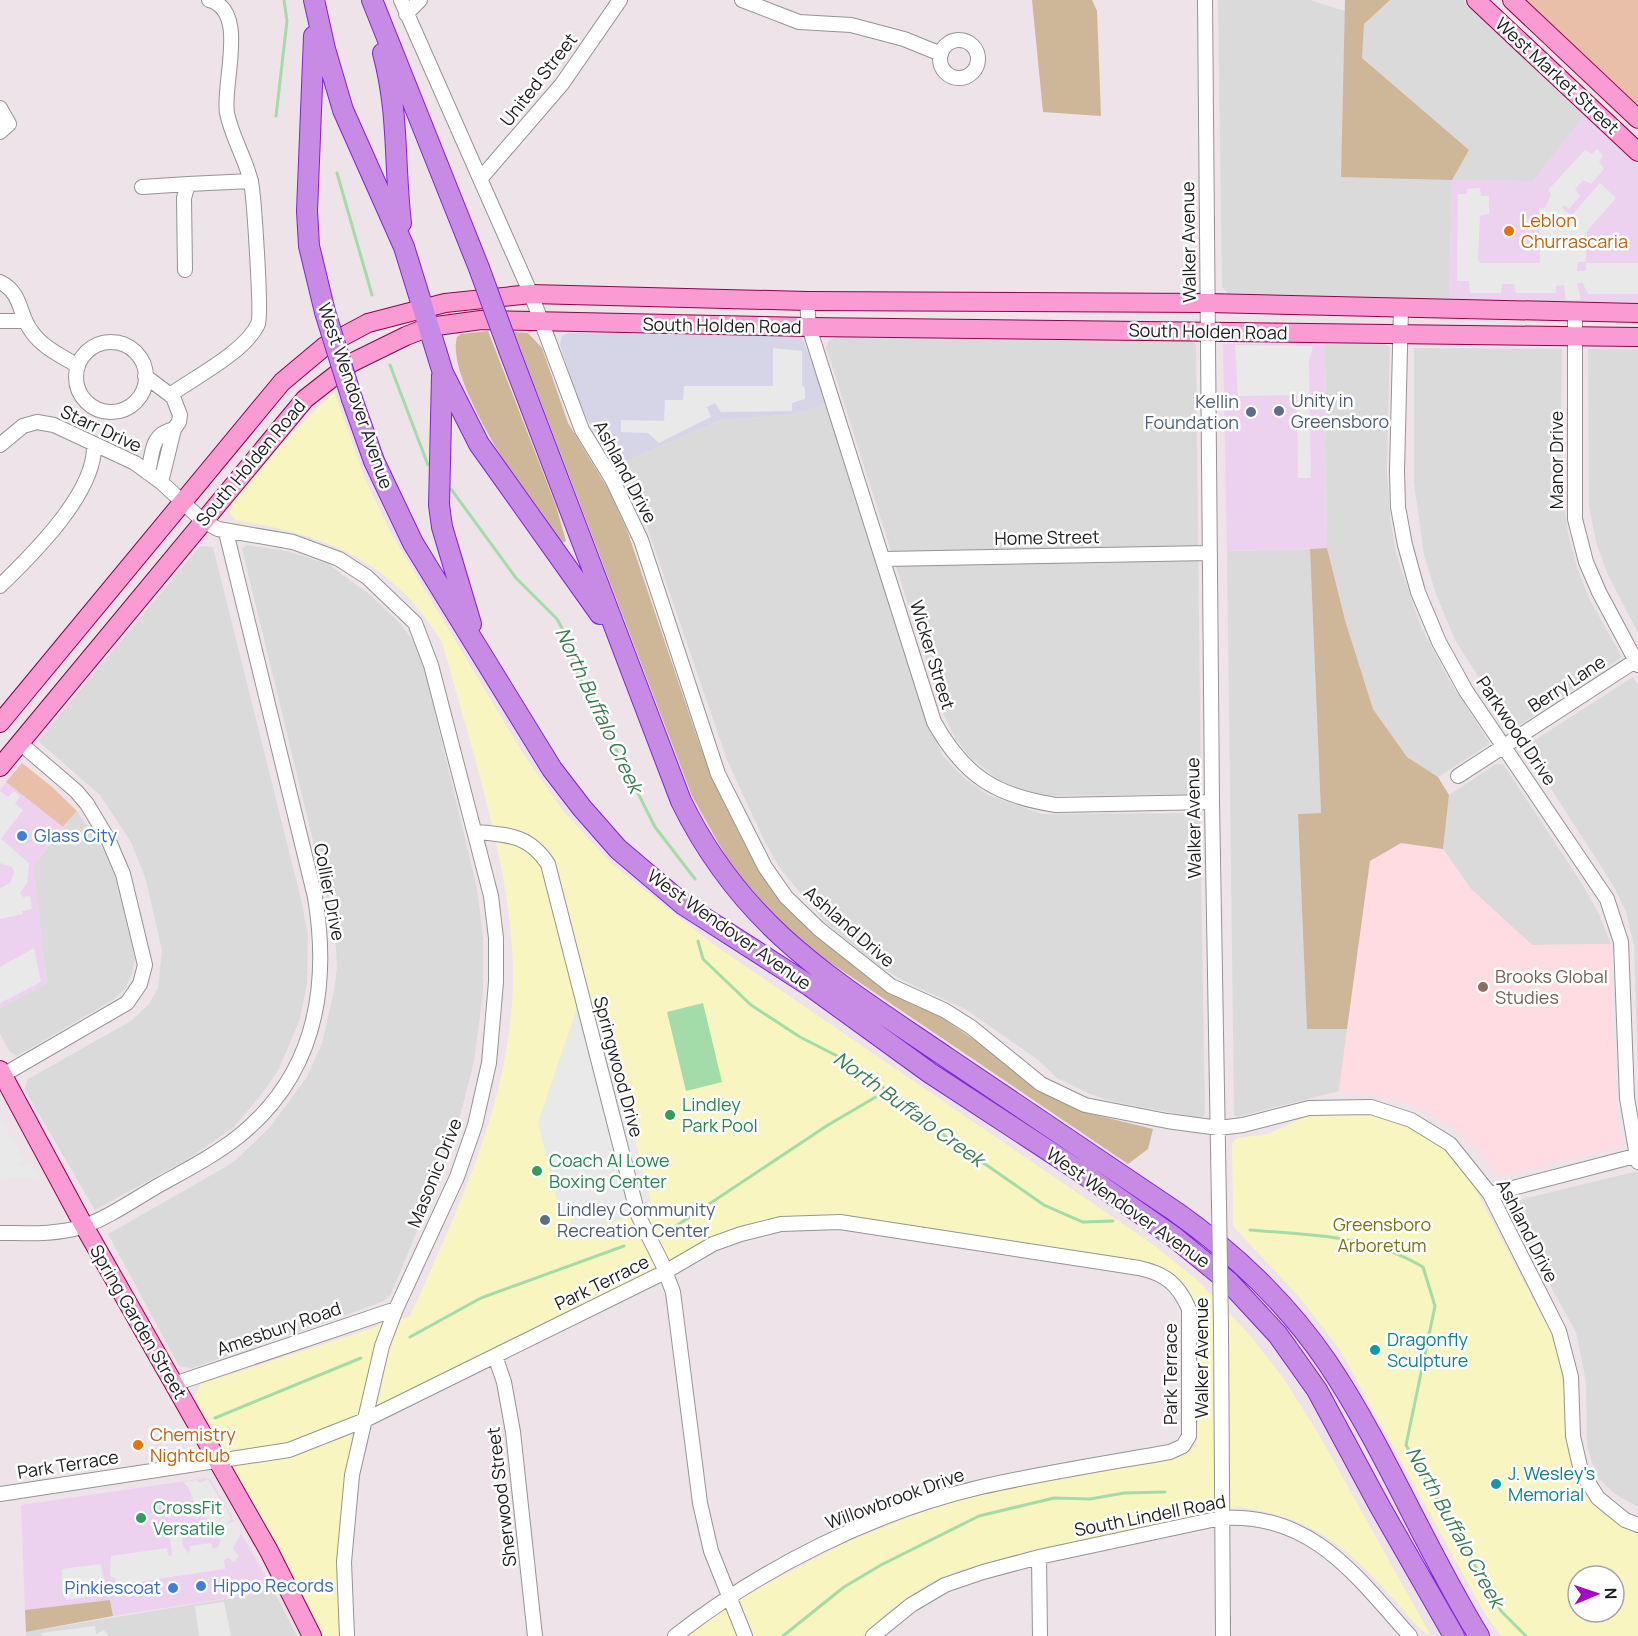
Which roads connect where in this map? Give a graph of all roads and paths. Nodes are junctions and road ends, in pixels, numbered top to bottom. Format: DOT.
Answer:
graph roads {
  1 [pos="209,0"];
  2 [pos="314,0"];
  3 [pos="371,0"];
  4 [pos="401,0"];
  5 [pos="420,0"];
  6 [pos="620,0"];
  7 [pos="742,0"];
  8 [pos="1204,0"];
  9 [pos="1476,0"];
  10 [pos="1512,0"];
  11 [pos="406,14"];
  12 [pos="941,54"];
  13 [pos="0,108"];
  14 [pos="1638,120"];
  15 [pos="0,132"];
  16 [pos="1638,152"];
  17 [pos="482,178"];
  18 [pos="251,181"];
  19 [pos="188,184"];
  20 [pos="142,187"];
  21 [pos="404,247"];
  22 [pos="185,270"];
  23 [pos="0,282"];
  24 [pos="531,294"];
  25 [pos="807,301"];
  26 [pos="1208,303"];
  27 [pos="423,307"];
  28 [pos="1401,308"];
  29 [pos="1575,313"];
  30 [pos="1638,313"];
  31 [pos="0,321"];
  32 [pos="25,321"];
  33 [pos="542,323"];
  34 [pos="429,327"];
  35 [pos="809,327"];
  36 [pos="1209,332"];
  37 [pos="1400,336"];
  38 [pos="1575,337"];
  39 [pos="1638,337"];
  40 [pos="78,366"];
  41 [pos="443,373"];
  42 [pos="145,376"];
  43 [pos="170,395"];
  44 [pos="163,441"];
  45 [pos="0,444"];
  46 [pos="94,446"];
  47 [pos="148,473"];
  48 [pos="161,482"];
  49 [pos="182,502"];
  50 [pos="203,521"];
  51 [pos="226,532"];
  52 [pos="1210,553"];
  53 [pos="884,559"];
  54 [pos="0,586"];
  55 [pos="620,644"];
  56 [pos="480,650"];
  57 [pos="1637,663"];
  58 [pos="0,723"];
  59 [pos="20,743"];
  60 [pos="1504,746"];
  61 [pos="0,767"];
  62 [pos="1458,776"];
  63 [pos="1212,802"];
  64 [pos="476,832"];
  65 [pos="1,1073"];
  66 [pos="1219,1128"];
  67 [pos="1637,1159"];
  68 [pos="1490,1194"];
  69 [pos="84,1226"];
  70 [pos="0,1233"];
  71 [pos="665,1272"];
  72 [pos="396,1309"];
  73 [pos="495,1356"];
  74 [pos="174,1383"];
  75 [pos="365,1420"];
  76 [pos="1151,1455"];
  77 [pos="217,1461"];
  78 [pos="0,1494"];
  79 [pos="1221,1518"];
  80 [pos="1638,1525"];
  81 [pos="1039,1557"];
  82 [pos="729,1599"];
  83 [pos="312,1636"];
  84 [pos="347,1636"];
  85 [pos="536,1636"];
  86 [pos="675,1636"];
  87 [pos="745,1636"];
  88 [pos="873,1636"];
  89 [pos="1040,1636"];
  90 [pos="1223,1636"];
  91 [pos="1410,1636"];
  92 [pos="1454,1636"];
  93 [pos="1479,1636"];
  1 -- 18 [label="street"];
  2 -- 21 [label="highway"];
  2 -- 56 [label="highway, West Wendover Avenue, bridge"];
  3 -- 21 [label="highway"];
  3 -- 55 [label="highway, West Wendover Avenue, bridge"];
  4 -- 11 [label="street, Ashland Drive"];
  5 -- 11 [label="street"];
  6 -- 17 [label="street, United Street"];
  7 -- 12 [label="street"];
  8 -- 26 [label="street, Walker Avenue"];
  9 -- 16 [label="main road, West Market Street"];
  10 -- 14 [label="main road, West Market Street"];
  11 -- 17 [label="street, Ashland Drive"];
  13 -- 15 [label="street"];
  17 -- 24 [label="street, Ashland Drive"];
  18 -- 19 [label="street"];
  18 -- 43 [label="street"];
  19 -- 20 [label="street"];
  19 -- 22 [label="street"];
  21 -- 27 [label="highway"];
  23 -- 32 [label="street"];
  24 -- 25 [label="main road, South Holden Road"];
  24 -- 27 [label="main road, South Holden Road"];
  24 -- 33 [label="street, Ashland Drive"];
  25 -- 26 [label="main road, South Holden Road"];
  25 -- 35 [label="street, Wicker Street"];
  26 -- 28 [label="main road, South Holden Road"];
  26 -- 36 [label="street, Walker Avenue"];
  27 -- 34 [label="highway"];
  27 -- 49 [label="main road, South Holden Road"];
  28 -- 29 [label="main road, South Holden Road"];
  28 -- 37 [label="street, Parkwood Drive"];
  29 -- 30 [label="main road, South Holden Road"];
  29 -- 38 [label="street, Manor Drive"];
  31 -- 32 [label="street"];
  32 -- 40 [label="street"];
  33 -- 34 [label="main road, South Holden Road"];
  33 -- 35 [label="main road, South Holden Road"];
  33 -- 66 [label="street, Ashland Drive"];
  34 -- 41 [label="highway"];
  34 -- 50 [label="main road, South Holden Road"];
  35 -- 36 [label="main road, South Holden Road"];
  35 -- 53 [label="street, Wicker Street"];
  36 -- 37 [label="main road, South Holden Road"];
  36 -- 52 [label="street, Walker Avenue"];
  37 -- 38 [label="main road, South Holden Road"];
  37 -- 60 [label="street, Parkwood Drive"];
  38 -- 39 [label="main road, South Holden Road"];
  38 -- 57 [label="street, Manor Drive"];
  40 -- 42 [label="street"];
  40 -- 42 [label="street"];
  41 -- 55 [label="highway"];
  41 -- 56 [label="highway"];
  42 -- 43 [label="street"];
  43 -- 44 [label="street"];
  44 -- 47 [label="street"];
  44 -- 48 [label="street"];
  45 -- 46 [label="street, Starr Drive"];
  46 -- 47 [label="street, Starr Drive"];
  46 -- 54 [label="street"];
  47 -- 48 [label="street, Starr Drive"];
  48 -- 49 [label="street, Starr Drive"];
  49 -- 50 [label="street, Starr Drive"];
  49 -- 58 [label="main road, South Holden Road"];
  50 -- 51 [label="street, Starr Drive"];
  50 -- 59 [label="main road, South Holden Road"];
  51 -- 64 [label="street, Masonic Drive"];
  51 -- 69 [label="street, Collier Drive"];
  52 -- 53 [label="street, Home Street"];
  52 -- 63 [label="street, Walker Avenue"];
  53 -- 63 [label="street, Wicker Street"];
  55 -- 93 [label="highway, West Wendover Avenue"];
  56 -- 92 [label="highway, West Wendover Avenue"];
  57 -- 60 [label="street, Berry Lane"];
  59 -- 61 [label="main road, South Holden Road"];
  59 -- 65 [label="street"];
  60 -- 62 [label="street, Berry Lane"];
  60 -- 67 [label="street, Parkwood Drive"];
  63 -- 66 [label="street, Walker Avenue"];
  64 -- 71 [label="street, Springwood Drive"];
  64 -- 72 [label="street, Masonic Drive"];
  65 -- 69 [label="main road, Spring Garden Street"];
  66 -- 68 [label="street, Ashland Drive"];
  66 -- 79 [label="street, Walker Avenue, bridge"];
  67 -- 68 [label="street"];
  68 -- 80 [label="street, Ashland Drive"];
  69 -- 70 [label="street, Collier Drive"];
  69 -- 74 [label="main road, Spring Garden Street"];
  71 -- 73 [label="street, Park Terrace"];
  71 -- 76 [label="street, Park Terrace"];
  71 -- 82 [label="street, Springwood Drive"];
  72 -- 74 [label="street, Amesbury Road"];
  72 -- 75 [label="street, Masonic Drive"];
  73 -- 75 [label="street, Park Terrace"];
  73 -- 85 [label="street, Sherwood Street"];
  74 -- 77 [label="main road, Spring Garden Street"];
  75 -- 77 [label="street, Park Terrace"];
  75 -- 84 [label="street, Masonic Drive"];
  76 -- 82 [label="street, Willowbrook Drive"];
  77 -- 78 [label="street, Park Terrace"];
  77 -- 83 [label="main road, Spring Garden Street"];
  79 -- 81 [label="street, South Lindell Road"];
  79 -- 90 [label="street, Walker Avenue"];
  79 -- 91 [label="street, South Lindell Road"];
  81 -- 88 [label="street, South Lindell Road"];
  81 -- 89 [label="street"];
  82 -- 86 [label="street, Willowbrook Drive"];
  82 -- 87 [label="street, Springwood Drive"];
}
